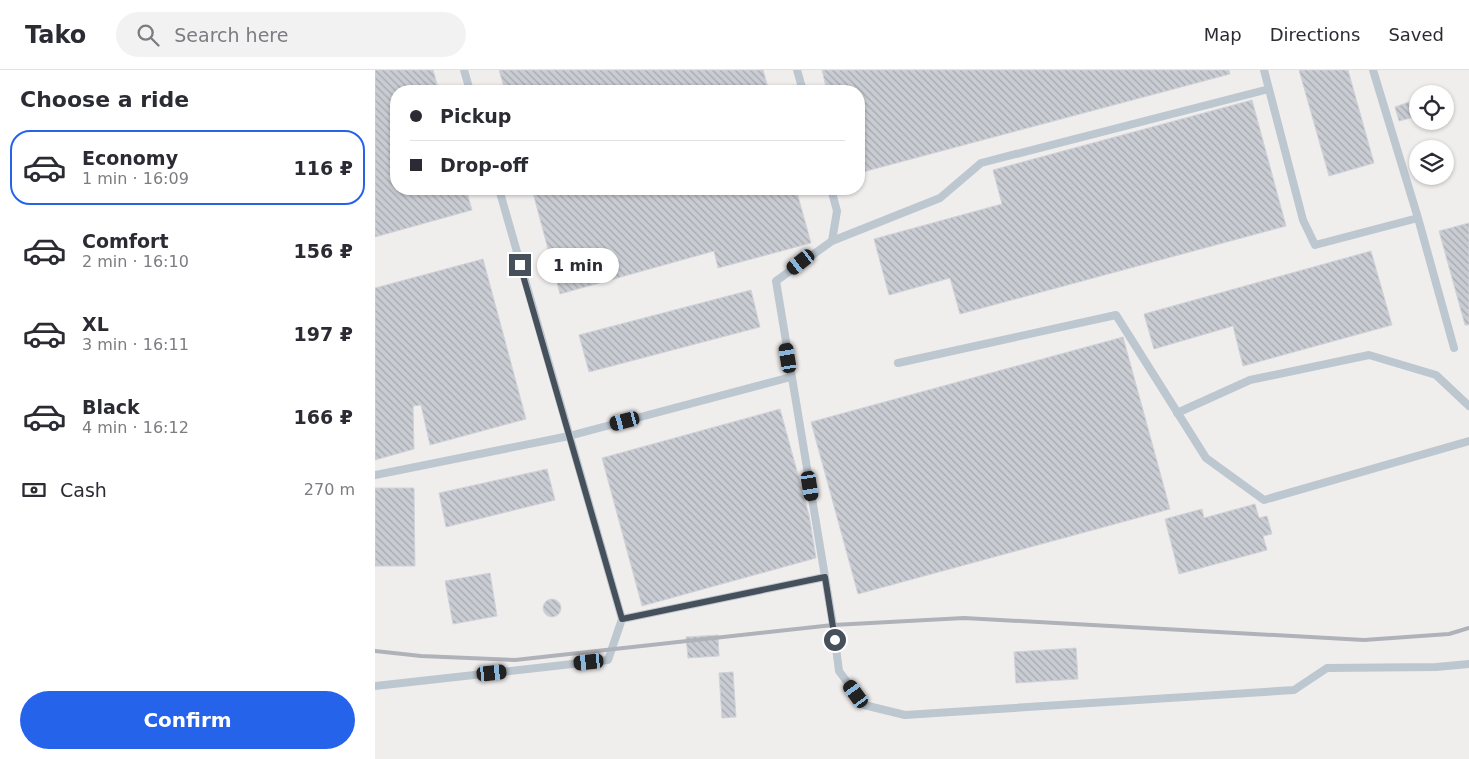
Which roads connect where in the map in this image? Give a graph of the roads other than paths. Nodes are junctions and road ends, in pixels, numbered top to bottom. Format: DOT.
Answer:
graph roads {
  1 [pos="464,70"];
  2 [pos="797,70"];
  3 [pos="1264,70"];
  4 [pos="1373,70"];
  5 [pos="469,85"];
  6 [pos="801,85"];
  7 [pos="1269,89"];
  8 [pos="501,195"];
  9 [pos="833,195"];
  10 [pos="1418,218"];
  11 [pos="832,241"];
  12 [pos="1454,348"];
  13 [pos="898,363"];
  14 [pos="791,377"];
  15 [pos="1469,406"];
  16 [pos="1177,413"];
  17 [pos="569,436"];
  18 [pos="1469,441"];
  19 [pos="375,474"];
  20 [pos="825,577"];
  21 [pos="622,619"];
  22 [pos="1469,664"];
  23 [pos="375,686"];
  1 -- 5 [label="lane"];
  2 -- 6 [label="lane"];
  3 -- 7 [label="lane"];
  4 -- 10 [label="lane"];
  7 -- 10 [label="lane"];
  7 -- 11 [label="lane"];
  8 -- 17 [label="lane"];
  9 -- 11 [label="lane"];
  10 -- 12 [label="lane"];
  11 -- 14 [label="lane"];
  13 -- 16 [label="lane"];
  14 -- 17 [label="lane"];
  14 -- 20 [label="lane"];
  15 -- 16 [label="lane"];
  16 -- 18 [label="lane"];
  17 -- 19 [label="lane"];
  17 -- 21 [label="lane"];
  20 -- 21 [label="lane"];
  20 -- 22 [label="lane"];
  21 -- 23 [label="lane"];
}
